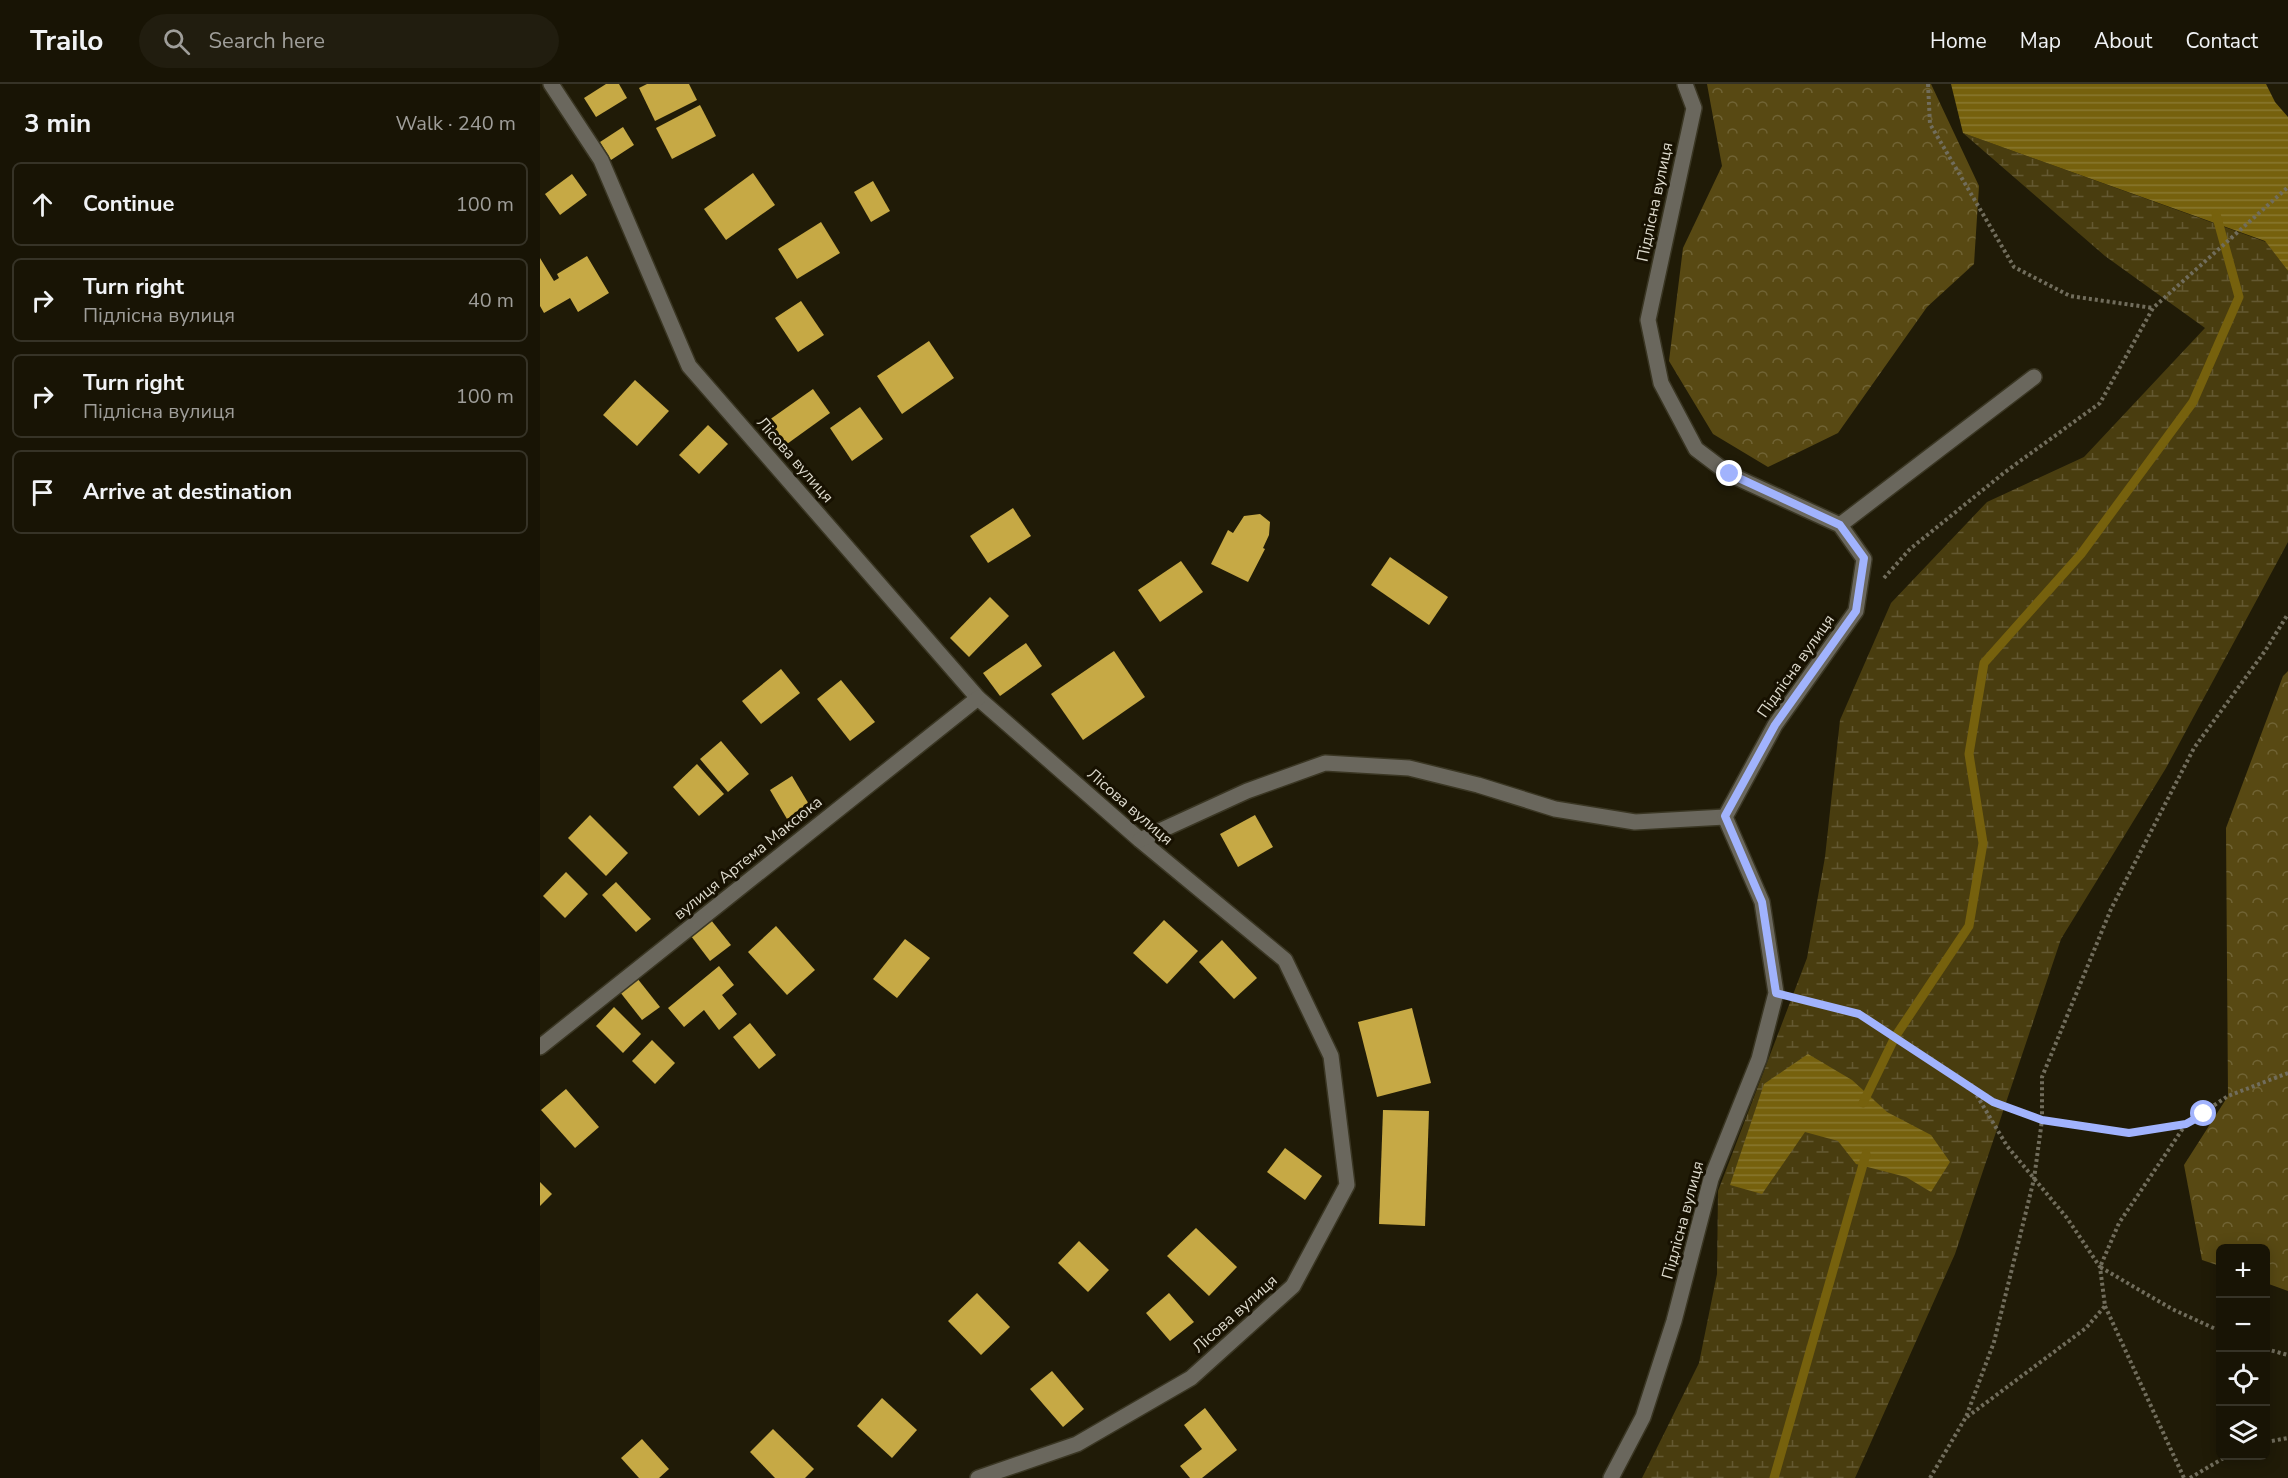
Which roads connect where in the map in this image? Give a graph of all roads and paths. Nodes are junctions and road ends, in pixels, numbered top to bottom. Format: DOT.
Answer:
graph roads {
  1 [pos="550,84"];
  2 [pos="1685,84"];
  3 [pos="1928,84"];
  4 [pos="2288,187"];
  5 [pos="2152,308"];
  6 [pos="2034,377"];
  7 [pos="1840,525"];
  8 [pos="1856,611"];
  9 [pos="2288,614"];
  10 [pos="978,698"];
  11 [pos="1725,816"];
  12 [pos="1140,840"];
  13 [pos="1776,993"];
  14 [pos="540,1047"];
  15 [pos="2288,1073"];
  16 [pos="1972,1088"];
  17 [pos="2042,1120"];
  18 [pos="2186,1124"];
  19 [pos="2034,1179"];
  20 [pos="2100,1267"];
  21 [pos="2105,1306"];
  22 [pos="2216,1329"];
  23 [pos="2270,1350"];
  24 [pos="2288,1355"];
  25 [pos="1966,1417"];
  26 [pos="2288,1438"];
  27 [pos="2270,1441"];
  28 [pos="2219,1460"];
  29 [pos="978,1478"];
  30 [pos="1611,1478"];
  31 [pos="1929,1478"];
  32 [pos="2184,1478"];
  33 [pos="2190,1478"];
  1 -- 10 [label="street, Лісова вулиця"];
  2 -- 7 [label="street, Підлісна вулиця"];
  3 -- 5 [label="path"];
  4 -- 5 [label="path"];
  5 -- 8 [label="path"];
  6 -- 7 [label="street"];
  7 -- 8 [label="street, Підлісна вулиця"];
  8 -- 11 [label="street, Підлісна вулиця"];
  9 -- 17 [label="path"];
  10 -- 12 [label="street, Лісова вулиця"];
  10 -- 14 [label="street, вулиця Артема Максюка"];
  11 -- 12 [label="street"];
  11 -- 13 [label="street, Підлісна вулиця"];
  12 -- 29 [label="street, Лісова вулиця"];
  13 -- 16 [label="path"];
  13 -- 30 [label="street, Підлісна вулиця"];
  15 -- 18 [label="path"];
  16 -- 17 [label="path"];
  16 -- 19 [label="path"];
  17 -- 18 [label="path"];
  17 -- 19 [label="path"];
  18 -- 20 [label="path"];
  19 -- 20 [label="path"];
  19 -- 25 [label="path"];
  20 -- 21 [label="path"];
  20 -- 22 [label="path"];
  21 -- 25 [label="path"];
  21 -- 32 [label="path"];
  23 -- 24 [label="path"];
  25 -- 31 [label="path"];
  26 -- 27 [label="path"];
  28 -- 33 [label="path"];
}
